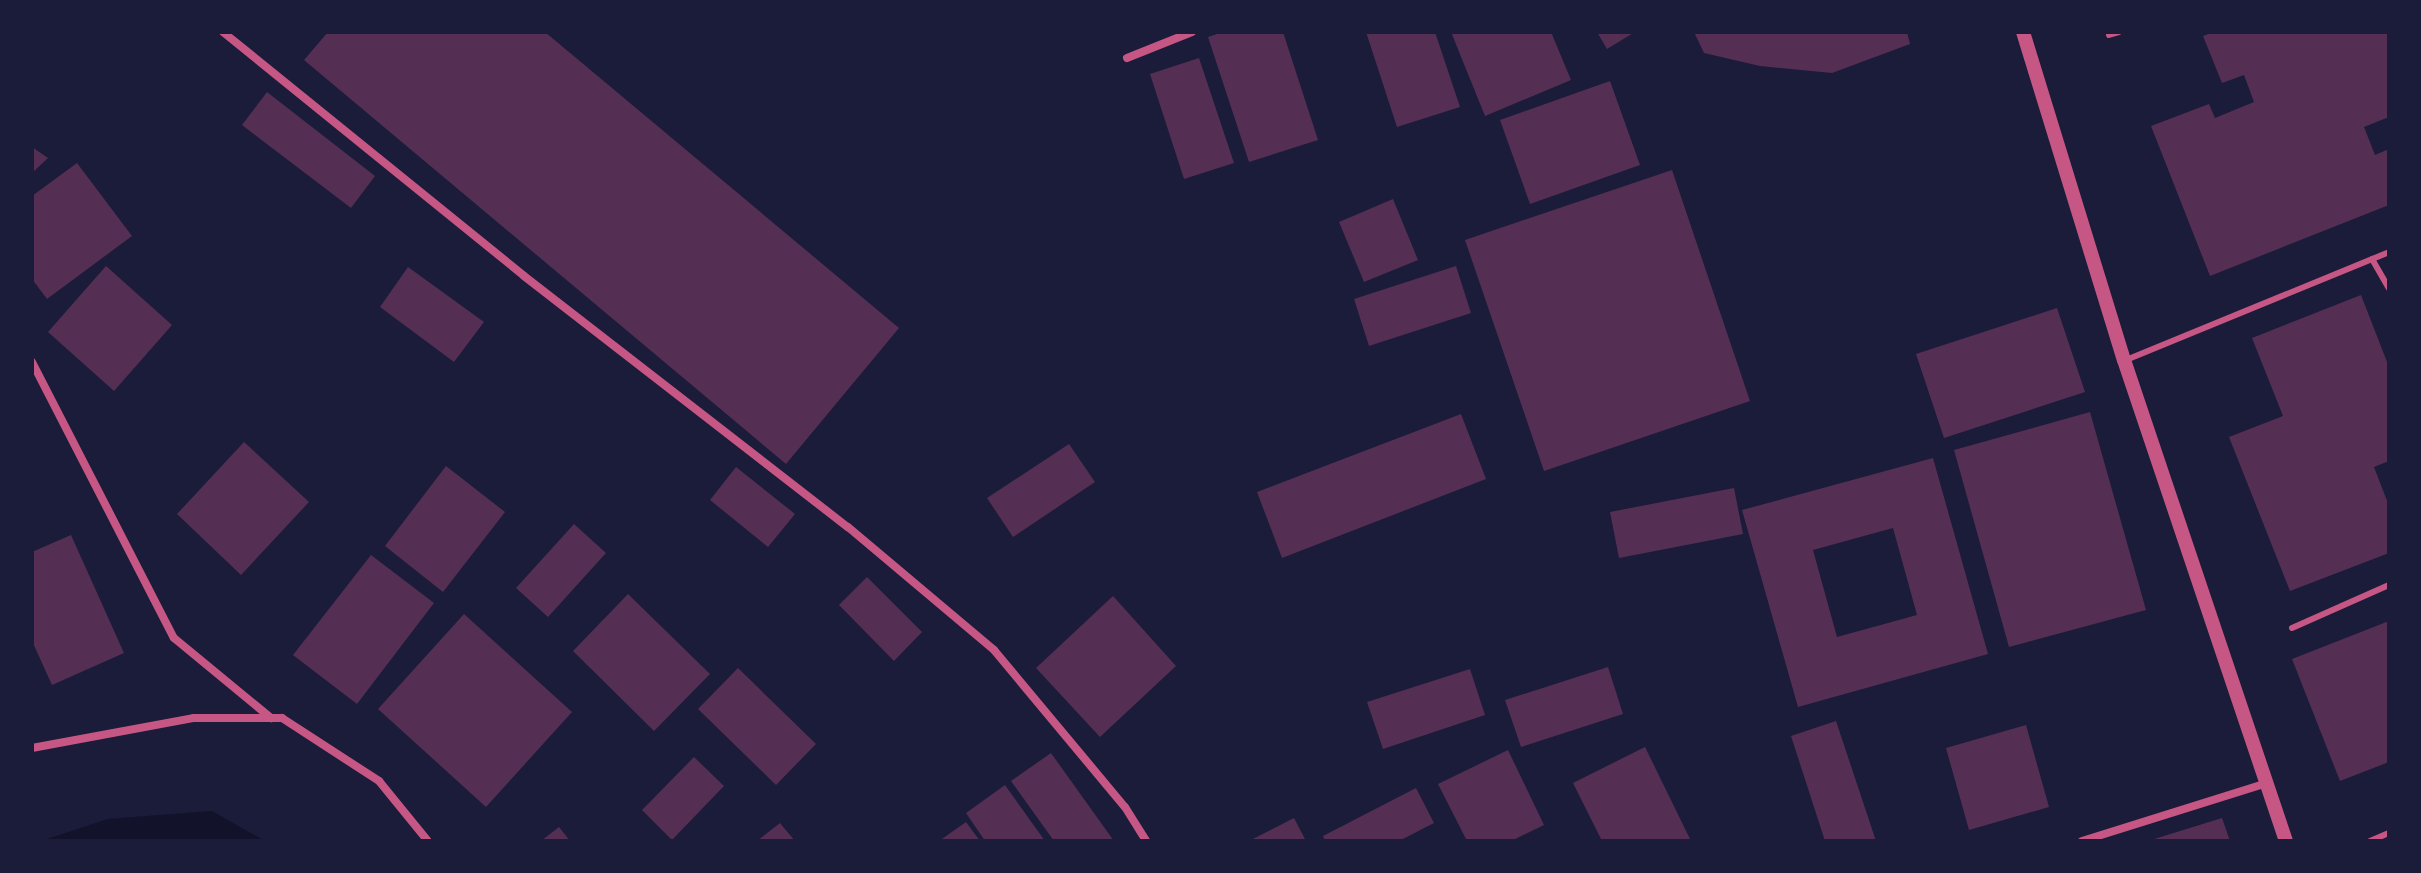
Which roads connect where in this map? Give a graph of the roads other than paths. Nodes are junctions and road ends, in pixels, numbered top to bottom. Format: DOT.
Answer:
graph roads {
  1 [pos="223,32"];
  2 [pos="1192,32"];
  3 [pos="2119,32"];
  4 [pos="2028,34"];
  5 [pos="2109,35"];
  6 [pos="1127,58"];
  7 [pos="2389,252"];
  8 [pos="2372,259"];
  9 [pos="2389,289"];
  10 [pos="2124,360"];
  11 [pos="32,362"];
  12 [pos="2389,585"];
  13 [pos="2292,628"];
  14 [pos="272,718"];
  15 [pos="32,748"];
  16 [pos="2268,783"];
  17 [pos="2389,833"];
  18 [pos="428,841"];
  19 [pos="1146,841"];
  20 [pos="2082,841"];
  21 [pos="2286,841"];
  22 [pos="2370,841"];
  1 -- 19 [label="street"];
  2 -- 6 [label="street"];
  3 -- 5 [label="lane"];
  4 -- 10 [label="street"];
  7 -- 8 [label="lane"];
  8 -- 9 [label="lane"];
  8 -- 10 [label="lane"];
  10 -- 16 [label="street"];
  11 -- 14 [label="street"];
  12 -- 13 [label="lane"];
  14 -- 15 [label="street"];
  14 -- 18 [label="street"];
  16 -- 20 [label="street"];
  16 -- 21 [label="street"];
  17 -- 22 [label="lane"];
}
